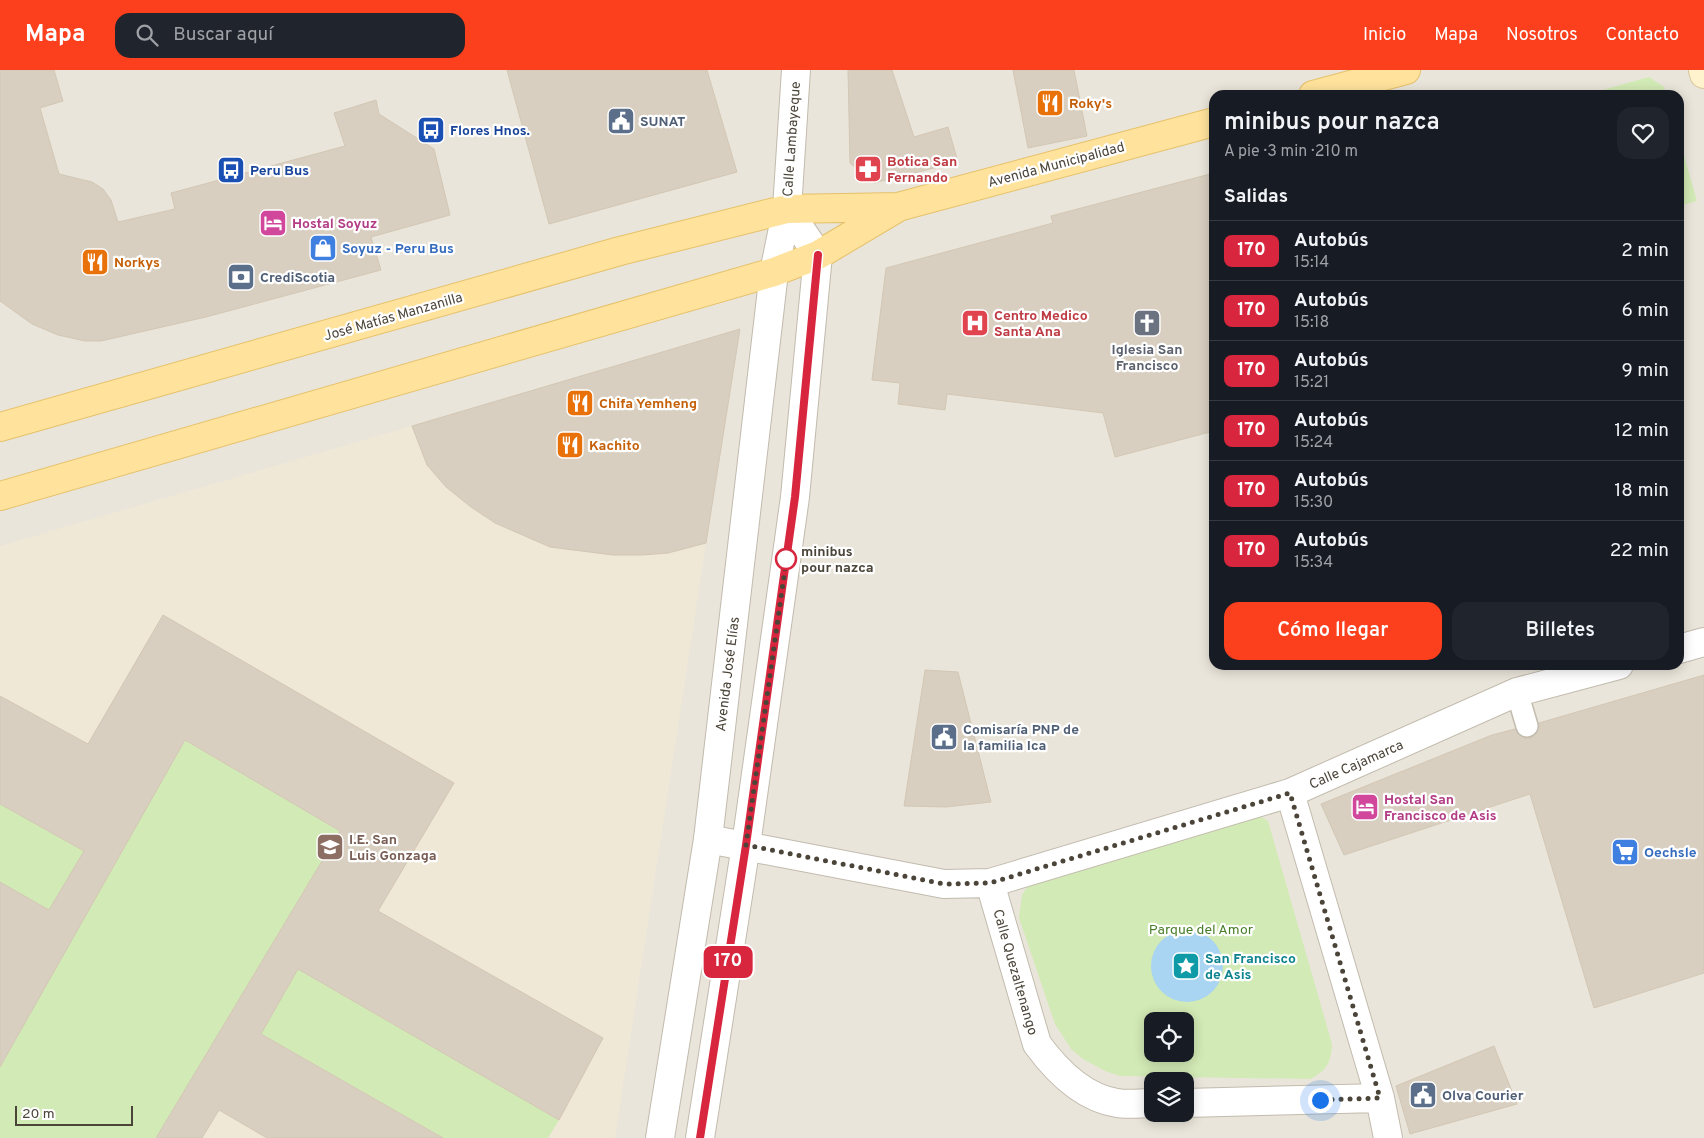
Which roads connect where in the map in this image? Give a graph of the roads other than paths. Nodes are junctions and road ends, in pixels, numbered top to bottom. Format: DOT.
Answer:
graph roads {
  1 [pos="796,70"];
  2 [pos="1406,70"];
  3 [pos="1703,70"];
  4 [pos="1704,74"];
  5 [pos="1332,90"];
  6 [pos="1209,123"];
  7 [pos="898,207"];
  8 [pos="787,209"];
  9 [pos="818,255"];
  10 [pos="774,272"];
  11 [pos="0,427"];
  12 [pos="0,496"];
  13 [pos="1704,642"];
  14 [pos="1684,648"];
  15 [pos="1599,670"];
  16 [pos="1517,692"];
  17 [pos="1528,726"];
  18 [pos="1290,793"];
  19 [pos="708,839"];
  20 [pos="746,845"];
  21 [pos="990,883"];
  22 [pos="708,1084"];
  23 [pos="1380,1098"];
  24 [pos="1144,1103"];
  25 [pos="1194,1103"];
  26 [pos="660,1138"];
  27 [pos="700,1138"];
  28 [pos="717,1138"];
  29 [pos="1388,1138"];
  1 -- 8 [label="street, Calle Lambayeque"];
  2 -- 5 [label="main road"];
  3 -- 4 [label="main road"];
  6 -- 7 [label="main road, Avenida Municipalidad"];
  7 -- 8 [label="main road, Avenida Municipalidad"];
  7 -- 9 [label="main road, Avenida Municipalidad"];
  8 -- 9 [label="street"];
  8 -- 10 [label="street, Avenida José Elías"];
  8 -- 11 [label="main road, José Matías Manzanilla"];
  9 -- 10 [label="main road, Avenida Municipalidad"];
  9 -- 20 [label="street"];
  10 -- 12 [label="main road"];
  10 -- 19 [label="street, Avenida José Elías"];
  13 -- 14 [label="street"];
  15 -- 16 [label="street, Calle Cajamarca"];
  16 -- 17 [label="lane"];
  16 -- 18 [label="street, Calle Cajamarca"];
  18 -- 21 [label="street, Calle Cajamarca"];
  18 -- 23 [label="street"];
  19 -- 20 [label="street, Calle Cajamarca"];
  19 -- 26 [label="street, Avenida José Elías"];
  20 -- 21 [label="street, Calle Cajamarca"];
  20 -- 22 [label="street"];
  21 -- 24 [label="street, Calle Quezaltenango"];
  22 -- 27 [label="street"];
  22 -- 28 [label="street"];
  23 -- 25 [label="street"];
  23 -- 29 [label="street"];
}
